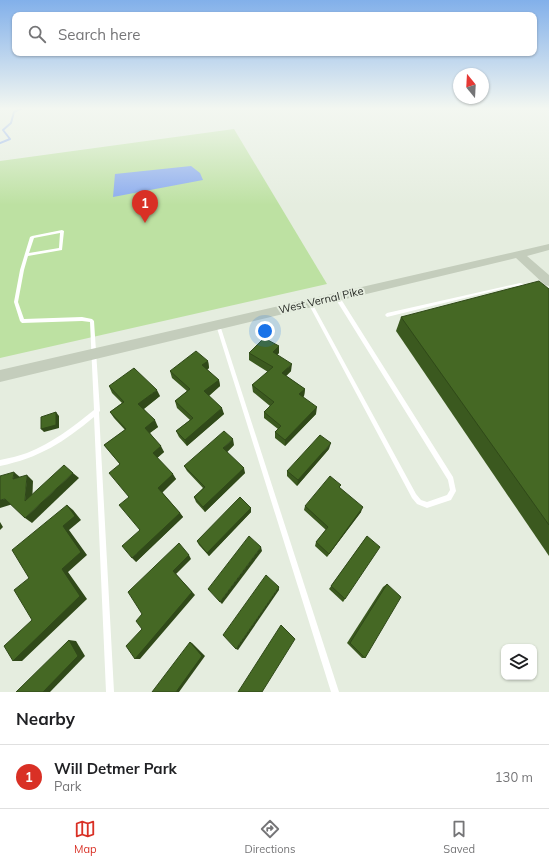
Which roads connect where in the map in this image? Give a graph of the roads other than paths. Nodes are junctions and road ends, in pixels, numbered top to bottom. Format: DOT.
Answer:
graph roads {
  1 [pos="549,247"];
  2 [pos="518,254"];
  3 [pos="26,255"];
  4 [pos="549,282"];
  5 [pos="534,289"];
  6 [pos="337,297"];
  7 [pos="310,303"];
  8 [pos="387,315"];
  9 [pos="218,325"];
  10 [pos="94,354"];
  11 [pos="0,376"];
  12 [pos="97,411"];
  13 [pos="0,463"];
  14 [pos="110,692"];
  15 [pos="335,692"];
  1 -- 2 [label="main road, West Vernal Pike"];
  2 -- 4 [label="main road"];
  2 -- 6 [label="main road, West Vernal Pike"];
  3 -- 3 [label="lane"];
  3 -- 10 [label="lane"];
  5 -- 8 [label="lane"];
  6 -- 7 [label="main road, West Vernal Pike"];
  6 -- 7 [label="lane"];
  7 -- 9 [label="main road, West Vernal Pike"];
  9 -- 10 [label="main road, West Vernal Pike"];
  9 -- 15 [label="lane"];
  10 -- 11 [label="main road, West Vernal Pike"];
  10 -- 12 [label="lane"];
  12 -- 13 [label="lane"];
  12 -- 14 [label="lane"];
}
